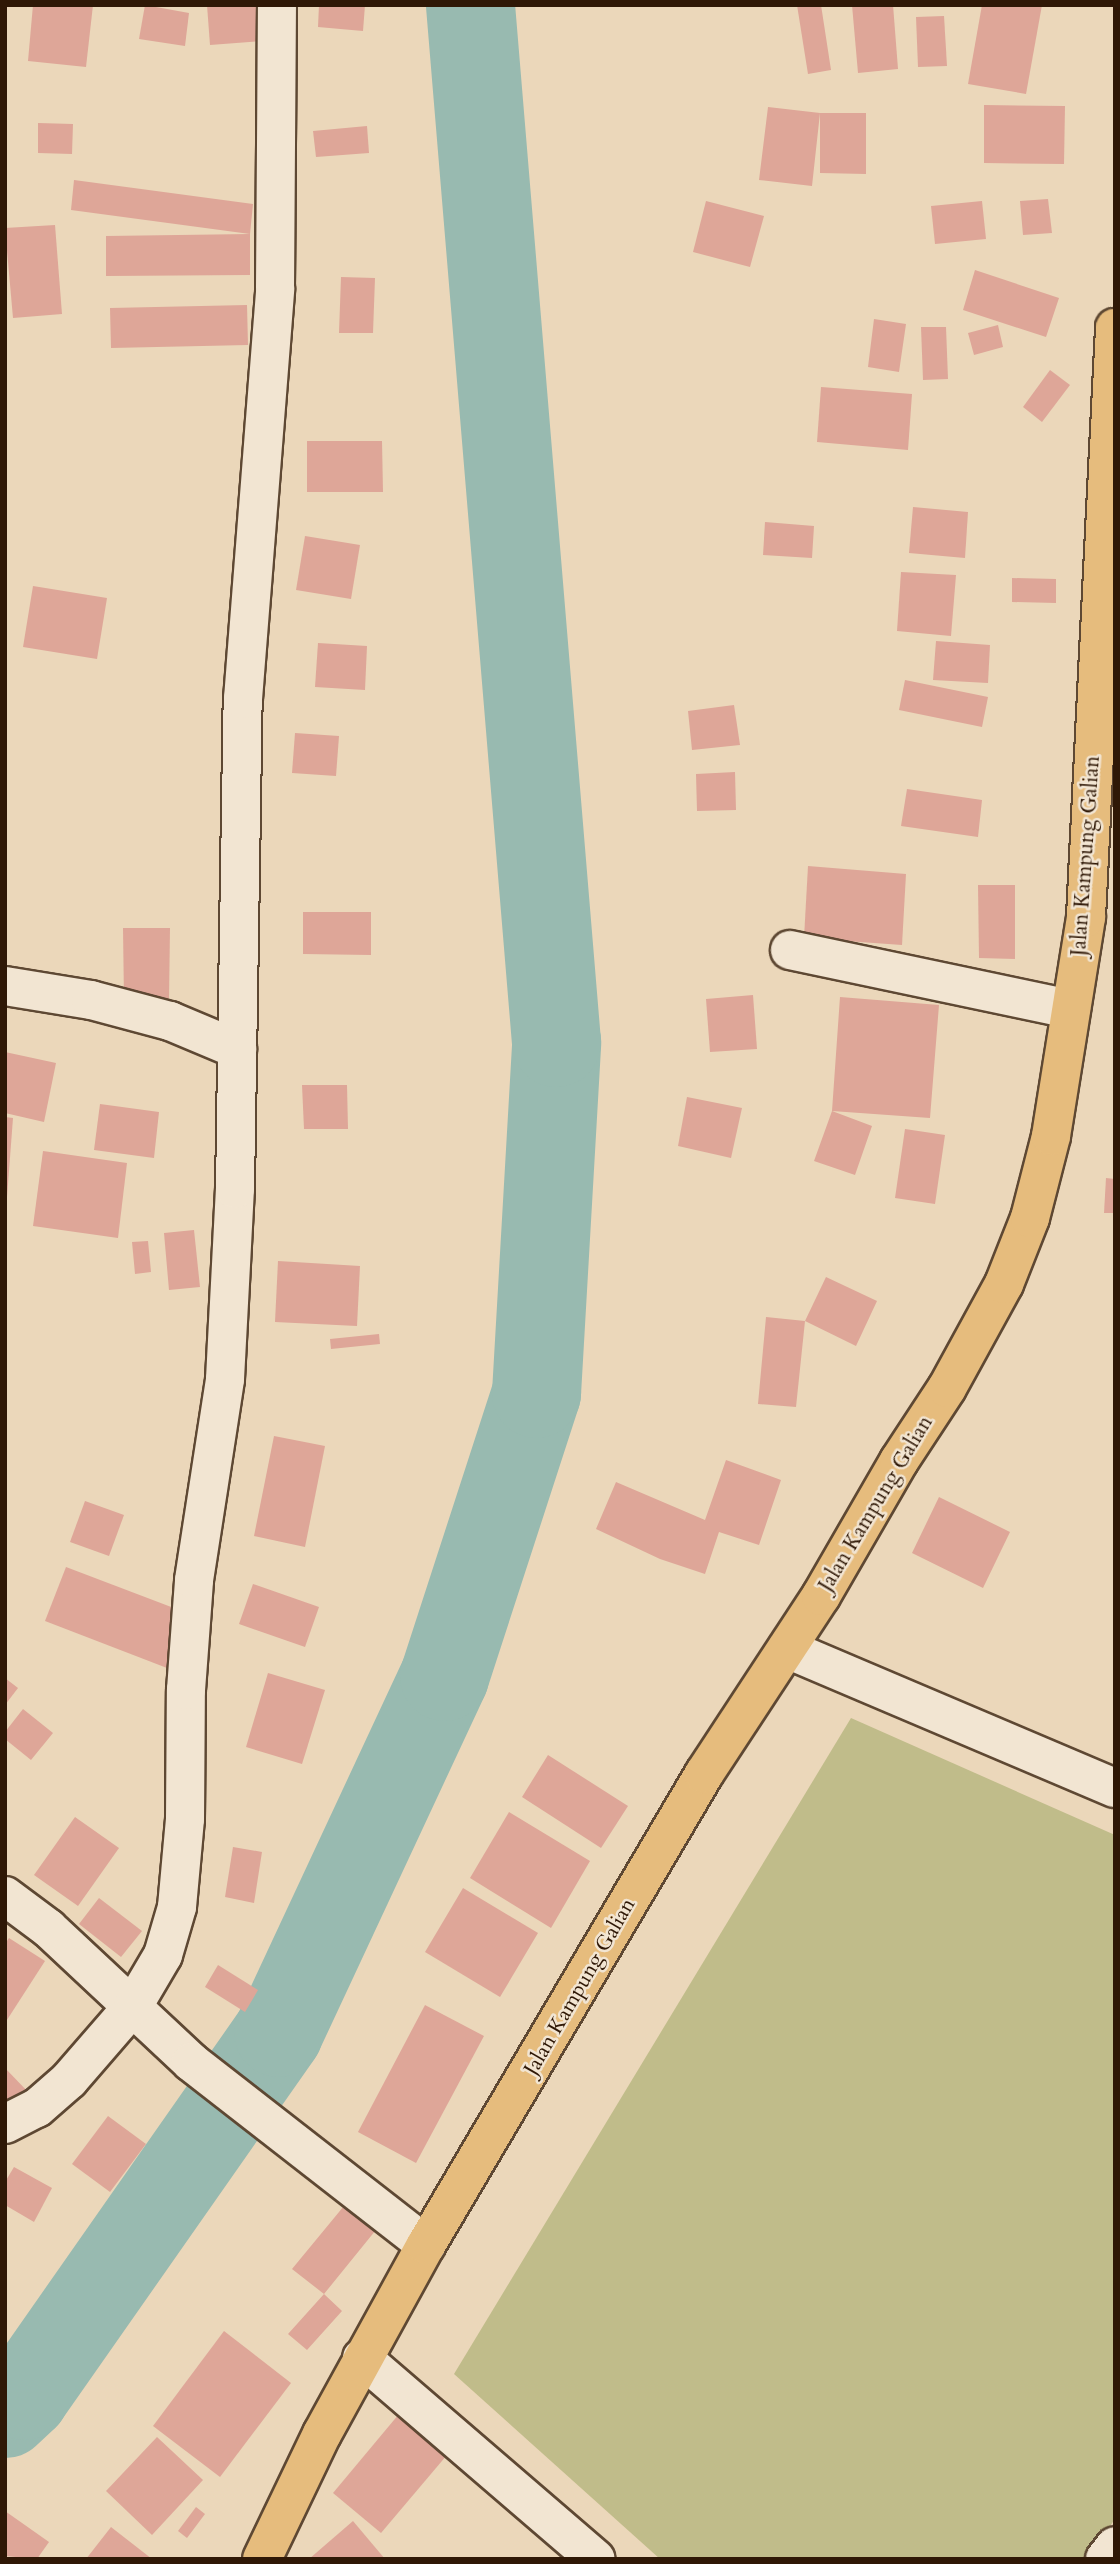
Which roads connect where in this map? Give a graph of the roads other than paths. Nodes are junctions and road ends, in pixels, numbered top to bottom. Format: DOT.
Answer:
graph roads {
  1 [pos="277,5"];
  2 [pos="1115,328"];
  3 [pos="1108,560"];
  4 [pos="790,950"];
  5 [pos="5,986"];
  6 [pos="1072,1009"];
  7 [pos="237,1049"];
  8 [pos="786,1649"];
  9 [pos="1115,1788"];
  10 [pos="5,1896"];
  11 [pos="134,2006"];
  12 [pos="5,2124"];
  13 [pos="426,2245"];
  14 [pos="362,2358"];
  15 [pos="1115,2546"];
  16 [pos="262,2559"];
  17 [pos="596,2559"];
  18 [pos="1105,2559"];
  1 -- 7 [label="street"];
  2 -- 3 [label="main road, Jalan Kampung Galian"];
  3 -- 6 [label="main road, Jalan Kampung Galian"];
  4 -- 6 [label="street"];
  5 -- 7 [label="street"];
  6 -- 8 [label="main road, Jalan Kampung Galian"];
  7 -- 11 [label="street"];
  8 -- 9 [label="street"];
  8 -- 13 [label="main road, Jalan Kampung Galian"];
  10 -- 11 [label="street"];
  11 -- 12 [label="street"];
  11 -- 13 [label="street"];
  13 -- 14 [label="main road, Jalan Kampung Galian"];
  14 -- 16 [label="main road, Jalan Kampung Galian"];
  14 -- 17 [label="street"];
  15 -- 18 [label="street"];
}
